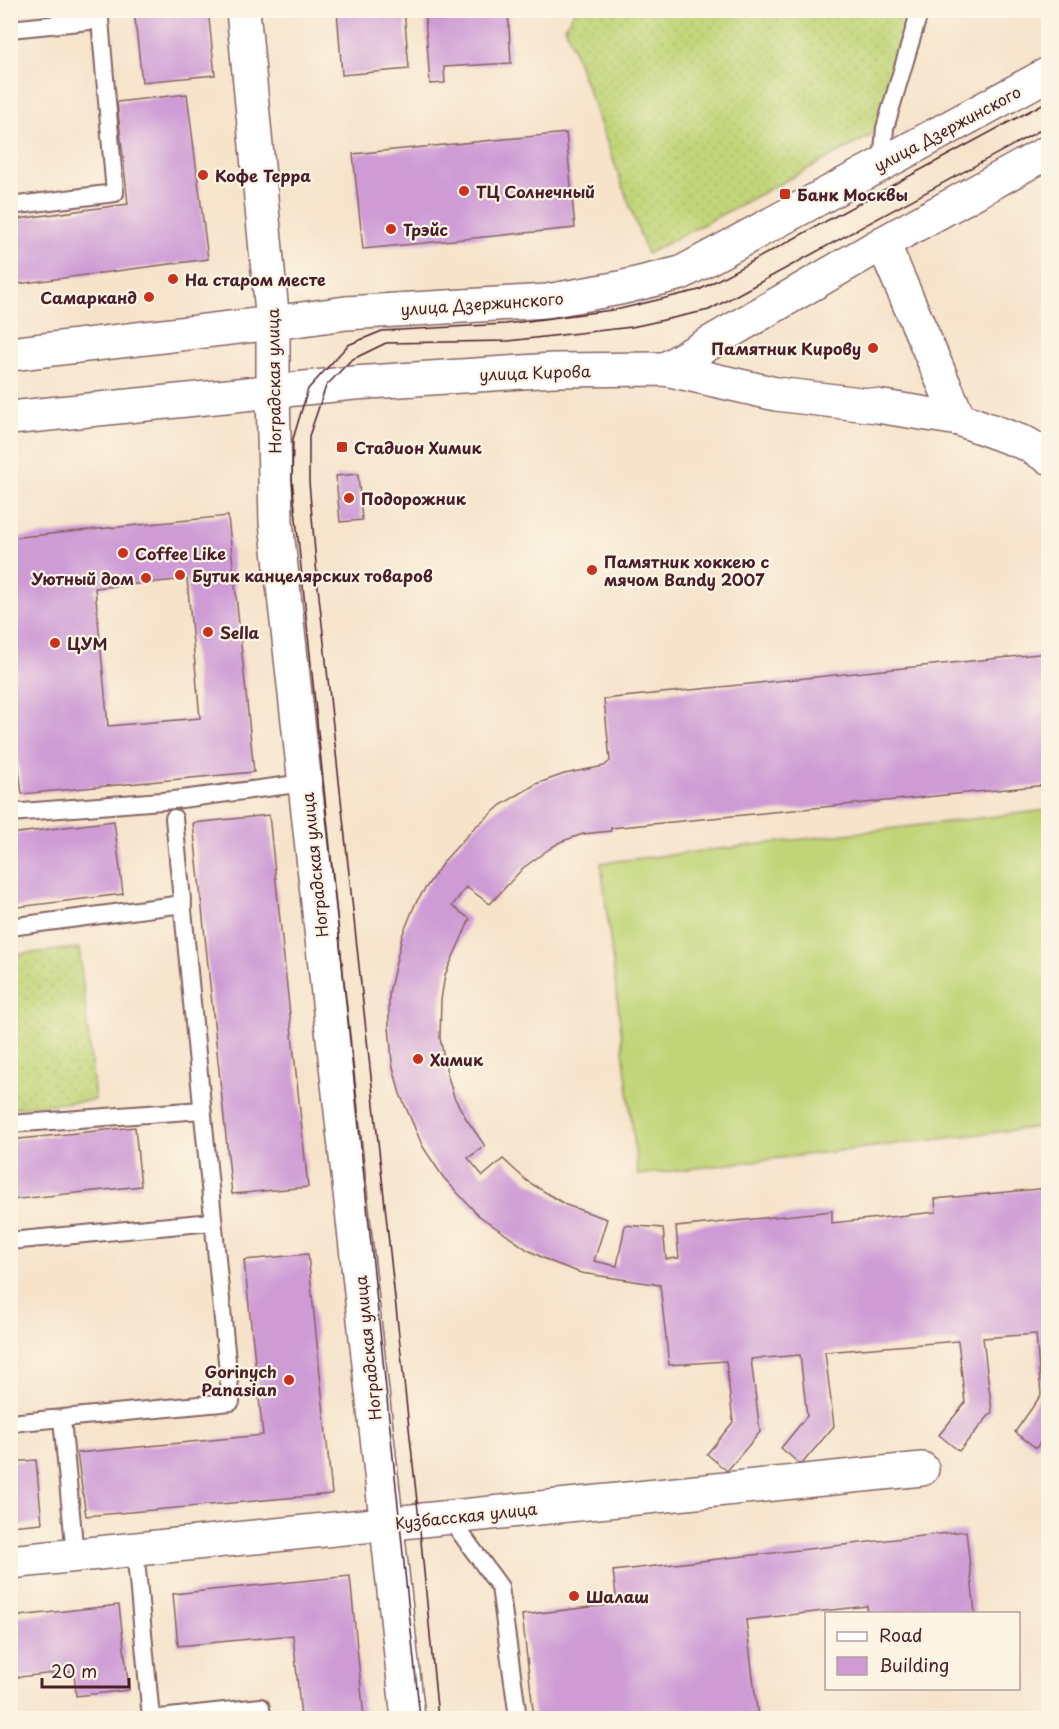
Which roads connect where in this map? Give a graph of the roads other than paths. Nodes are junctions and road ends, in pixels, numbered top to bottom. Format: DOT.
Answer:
graph roads {
  1 [pos="243,10"];
  2 [pos="920,10"];
  3 [pos="10,29"];
  4 [pos="1048,74"];
  5 [pos="1048,152"];
  6 [pos="882,163"];
  7 [pos="10,206"];
  8 [pos="883,243"];
  9 [pos="273,323"];
  10 [pos="10,354"];
  11 [pos="665,369"];
  12 [pos="273,392"];
  13 [pos="10,418"];
  14 [pos="959,419"];
  15 [pos="1048,457"];
  16 [pos="305,783"];
  17 [pos="10,813"];
  18 [pos="174,818"];
  19 [pos="183,904"];
  20 [pos="10,927"];
  21 [pos="202,1110"];
  22 [pos="10,1124"];
  23 [pos="212,1222"];
  24 [pos="10,1241"];
  25 [pos="62,1419"];
  26 [pos="10,1423"];
  27 [pos="922,1469"];
  28 [pos="449,1517"];
  29 [pos="386,1523"];
  30 [pos="135,1549"];
  31 [pos="75,1555"];
  32 [pos="10,1562"];
  33 [pos="151,1719"];
  34 [pos="160,1719"];
  35 [pos="262,1719"];
  36 [pos="408,1719"];
  37 [pos="518,1719"];
  1 -- 9 [label="street, Ноградская улица"];
  2 -- 6 [label="lane"];
  3 -- 7 [label="lane"];
  4 -- 6 [label="street, улица Дзержинского"];
  5 -- 8 [label="street"];
  6 -- 9 [label="street, улица Дзержинского"];
  8 -- 11 [label="street"];
  8 -- 14 [label="street"];
  9 -- 10 [label="street, улица Дзержинского"];
  9 -- 12 [label="street, Ноградская улица"];
  11 -- 12 [label="street, улица Кирова"];
  11 -- 14 [label="street, улица Кирова"];
  12 -- 13 [label="street, улица Кирова"];
  12 -- 16 [label="street, Ноградская улица"];
  14 -- 15 [label="street, улица Кирова"];
  16 -- 17 [label="lane"];
  16 -- 29 [label="street, Ноградская улица"];
  18 -- 19 [label="lane"];
  19 -- 20 [label="lane"];
  19 -- 21 [label="lane"];
  21 -- 22 [label="lane"];
  21 -- 23 [label="lane"];
  23 -- 24 [label="lane"];
  23 -- 25 [label="lane"];
  25 -- 26 [label="lane"];
  25 -- 31 [label="lane"];
  27 -- 28 [label="street, Кузбасская улица"];
  28 -- 29 [label="street, Кузбасская улица"];
  28 -- 37 [label="lane"];
  29 -- 30 [label="street, Кузбасская улица"];
  29 -- 36 [label="street, Ноградская улица"];
  30 -- 31 [label="street, Кузбасская улица"];
  30 -- 33 [label="lane"];
  31 -- 32 [label="street, Кузбасская улица"];
  34 -- 35 [label="lane"];
}
